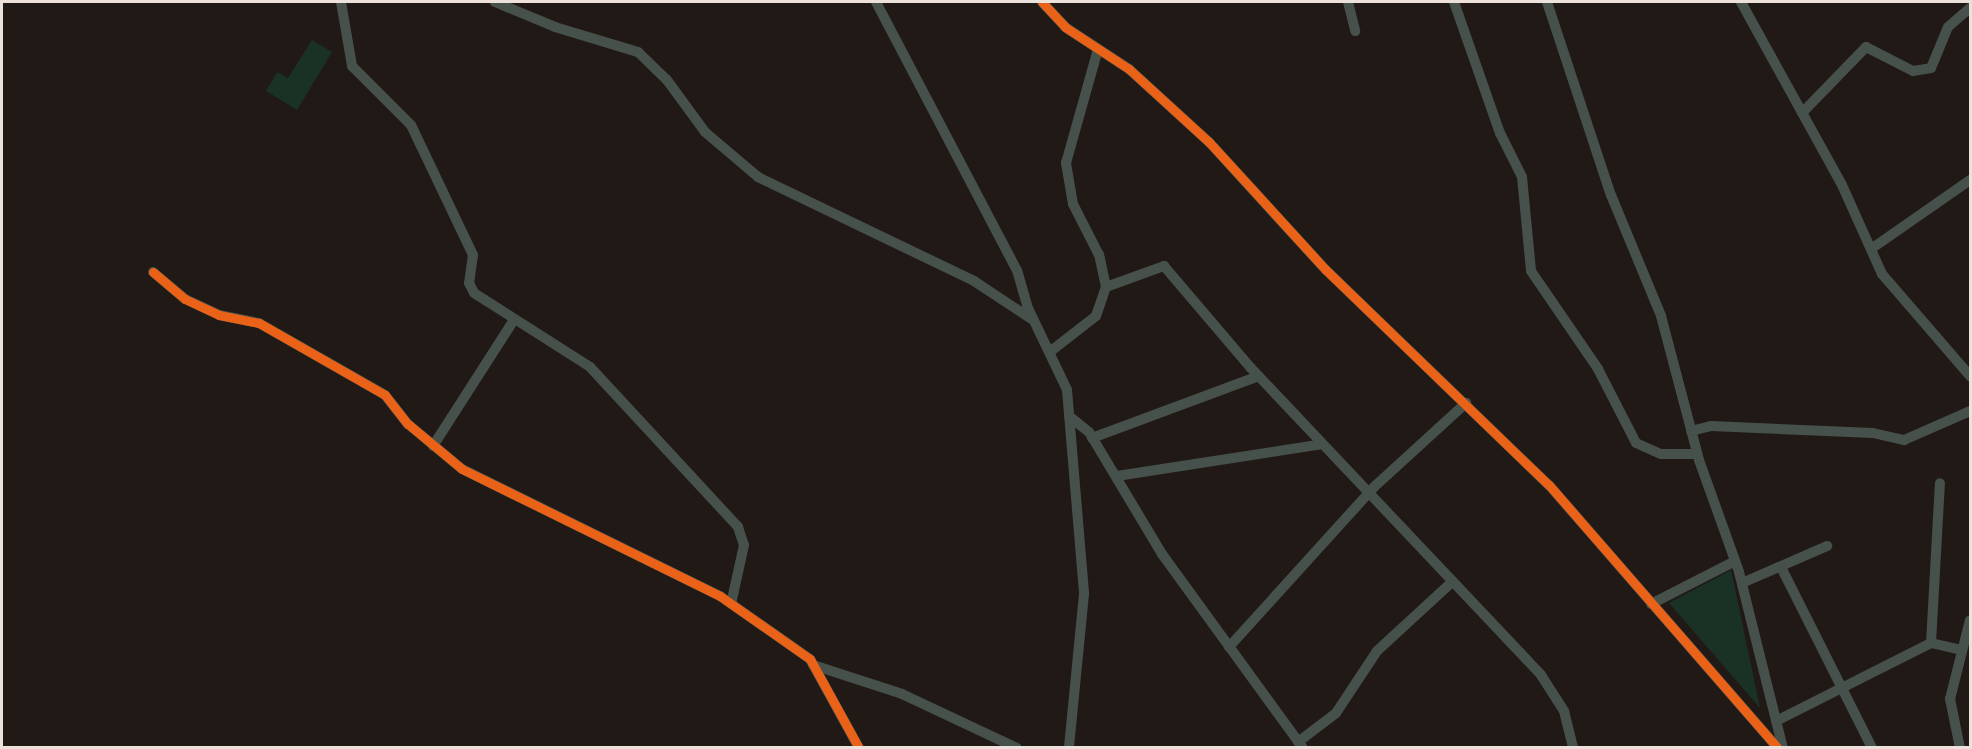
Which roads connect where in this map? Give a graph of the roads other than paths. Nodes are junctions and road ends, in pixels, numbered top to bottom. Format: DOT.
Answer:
graph roads {
  1 [pos="341,2"];
  2 [pos="495,2"];
  3 [pos="876,2"];
  4 [pos="1042,2"];
  5 [pos="1348,2"];
  6 [pos="1454,2"];
  7 [pos="1547,2"];
  8 [pos="1741,2"];
  9 [pos="1971,8"];
  10 [pos="1355,31"];
  11 [pos="1098,49"];
  12 [pos="1802,113"];
  13 [pos="1971,180"];
  14 [pos="1870,249"];
  15 [pos="153,272"];
  16 [pos="1106,287"];
  17 [pos="514,320"];
  18 [pos="1036,322"];
  19 [pos="1051,351"];
  20 [pos="1258,376"];
  21 [pos="1971,376"];
  22 [pos="1466,403"];
  23 [pos="1971,411"];
  24 [pos="1069,416"];
  25 [pos="1691,431"];
  26 [pos="1092,438"];
  27 [pos="1323,444"];
  28 [pos="433,446"];
  29 [pos="1697,454"];
  30 [pos="1118,476"];
  31 [pos="1940,483"];
  32 [pos="1369,492"];
  33 [pos="1827,546"];
  34 [pos="1735,561"];
  35 [pos="1781,567"];
  36 [pos="1454,581"];
  37 [pos="1742,583"];
  38 [pos="731,604"];
  39 [pos="1651,604"];
  40 [pos="1970,623"];
  41 [pos="1931,643"];
  42 [pos="1229,647"];
  43 [pos="1960,650"];
  44 [pos="813,665"];
  45 [pos="1843,692"];
  46 [pos="1776,721"];
  47 [pos="1301,745"];
  48 [pos="859,747"];
  49 [pos="1017,747"];
  50 [pos="1069,747"];
  51 [pos="1573,747"];
  52 [pos="1780,747"];
  53 [pos="1872,747"];
  54 [pos="1960,747"];
  1 -- 17 [label="street"];
  2 -- 18 [label="street"];
  3 -- 18 [label="street"];
  4 -- 11 [label="street"];
  5 -- 10 [label="street"];
  6 -- 29 [label="street"];
  7 -- 25 [label="street"];
  8 -- 12 [label="street"];
  9 -- 12 [label="street"];
  11 -- 16 [label="street"];
  11 -- 22 [label="street"];
  12 -- 14 [label="street"];
  13 -- 14 [label="street"];
  14 -- 21 [label="street"];
  15 -- 28 [label="street"];
  16 -- 19 [label="street"];
  16 -- 20 [label="street"];
  17 -- 28 [label="street"];
  17 -- 38 [label="street"];
  18 -- 19 [label="street"];
  19 -- 24 [label="street"];
  20 -- 26 [label="street"];
  20 -- 27 [label="street"];
  22 -- 32 [label="street"];
  22 -- 39 [label="street"];
  23 -- 25 [label="street"];
  24 -- 26 [label="street"];
  24 -- 50 [label="street"];
  25 -- 29 [label="street"];
  26 -- 30 [label="street"];
  27 -- 30 [label="street"];
  27 -- 32 [label="street"];
  28 -- 38 [label="street"];
  29 -- 34 [label="street"];
  30 -- 42 [label="street"];
  31 -- 41 [label="street"];
  32 -- 36 [label="street"];
  32 -- 42 [label="street"];
  33 -- 35 [label="street"];
  34 -- 37 [label="street"];
  34 -- 39 [label="street"];
  35 -- 37 [label="street"];
  35 -- 45 [label="street"];
  36 -- 47 [label="street"];
  36 -- 51 [label="street"];
  37 -- 46 [label="street"];
  38 -- 44 [label="street"];
  39 -- 52 [label="street"];
  40 -- 43 [label="street"];
  41 -- 43 [label="street"];
  41 -- 45 [label="street"];
  42 -- 47 [label="street"];
  43 -- 54 [label="street"];
  44 -- 48 [label="street"];
  44 -- 49 [label="street"];
  45 -- 46 [label="street"];
  45 -- 53 [label="street"];
  46 -- 52 [label="street"];
}
